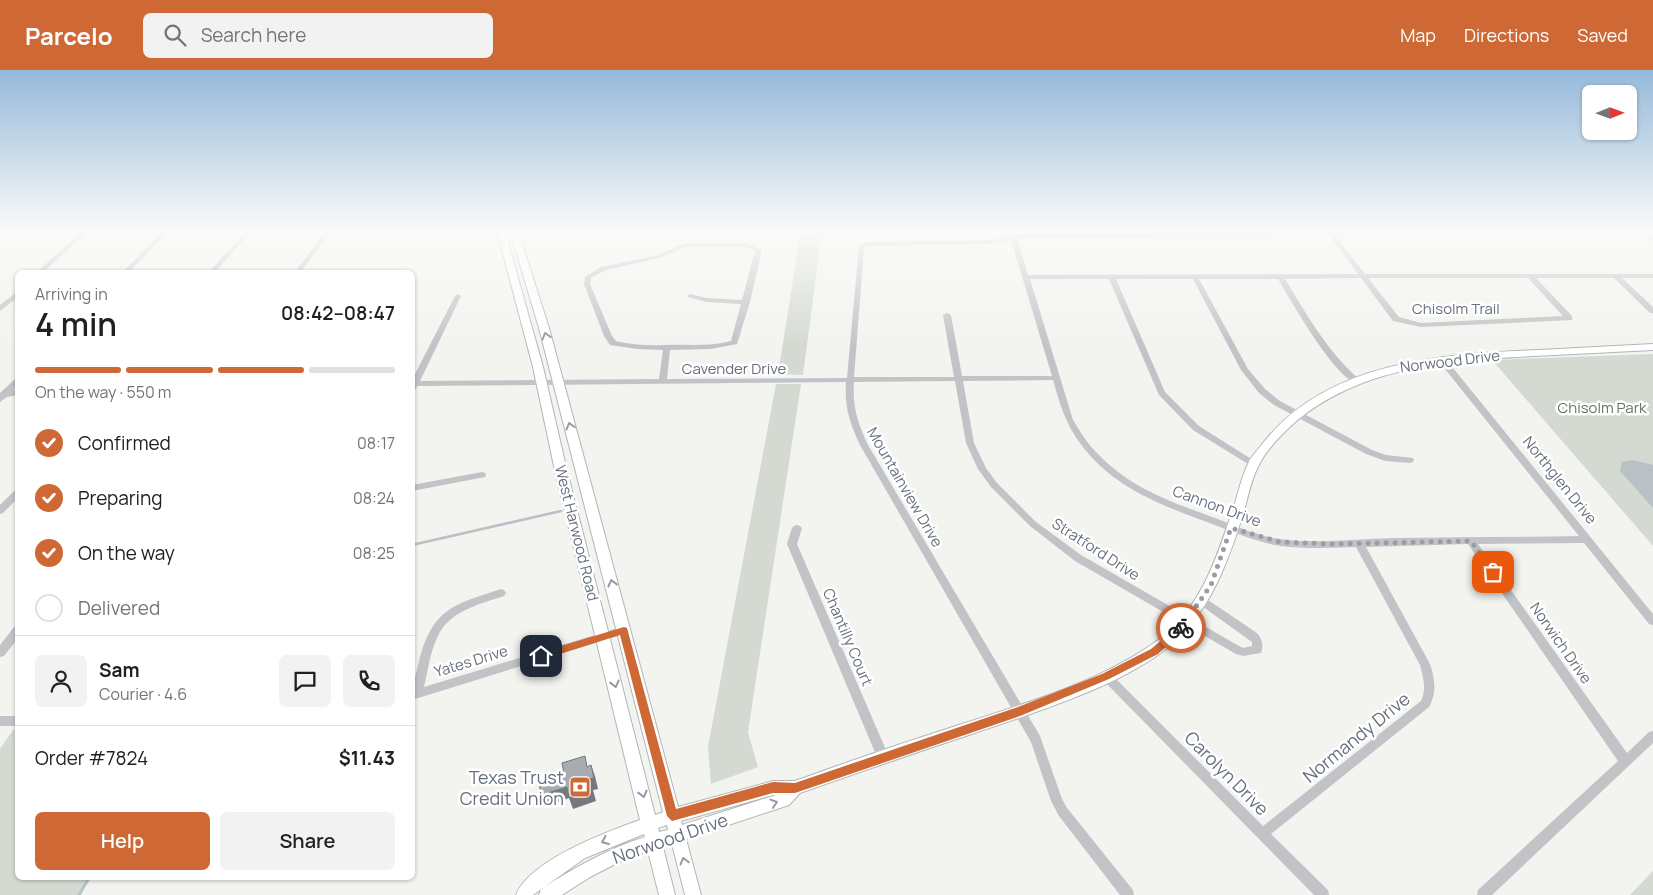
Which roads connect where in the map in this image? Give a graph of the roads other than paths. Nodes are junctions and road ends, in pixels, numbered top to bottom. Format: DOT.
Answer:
graph roads {
  1 [pos="511,270"];
  2 [pos="525,270"];
  3 [pos="604,270"];
  4 [pos="754,270"];
  5 [pos="858,270"];
  6 [pos="1024,270"];
  7 [pos="1360,270"];
  8 [pos="1365,276"];
  9 [pos="1616,276"];
  10 [pos="1653,276"];
  11 [pos="1026,277"];
  12 [pos="1112,277"];
  13 [pos="1531,277"];
  14 [pos="1280,278"];
  15 [pos="1196,279"];
  16 [pos="15,296"];
  17 [pos="458,296"];
  18 [pos="690,296"];
  19 [pos="746,302"];
  20 [pos="0,309"];
  21 [pos="1653,311"];
  22 [pos="947,315"];
  23 [pos="667,347"];
  24 [pos="1653,348"];
  25 [pos="1441,359"];
  26 [pos="1056,378"];
  27 [pos="958,379"];
  28 [pos="851,380"];
  29 [pos="415,381"];
  30 [pos="1356,381"];
  31 [pos="663,382"];
  32 [pos="558,383"];
  33 [pos="15,384"];
  34 [pos="542,384"];
  35 [pos="415,385"];
  36 [pos="15,393"];
  37 [pos="1,396"];
  38 [pos="1298,414"];
  39 [pos="1410,460"];
  40 [pos="1253,464"];
  41 [pos="482,475"];
  42 [pos="415,487"];
  43 [pos="15,495"];
  44 [pos="0,511"];
  45 [pos="797,528"];
  46 [pos="1231,528"];
  47 [pos="1586,538"];
  48 [pos="1471,541"];
  49 [pos="1359,543"];
  50 [pos="501,593"];
  51 [pos="1202,601"];
  52 [pos="1187,621"];
  53 [pos="1653,621"];
  54 [pos="624,630"];
  55 [pos="15,634"];
  56 [pos="603,637"];
  57 [pos="0,653"];
  58 [pos="1106,676"];
  59 [pos="415,694"];
  60 [pos="1020,711"];
  61 [pos="0,721"];
  62 [pos="15,721"];
  63 [pos="1653,736"];
  64 [pos="883,757"];
  65 [pos="1626,762"];
  66 [pos="675,825"];
  67 [pos="652,833"];
  68 [pos="1262,834"];
  69 [pos="524,895"];
  70 [pos="547,895"];
  71 [pos="667,895"];
  72 [pos="693,895"];
  73 [pos="1128,895"];
  74 [pos="1323,895"];
  75 [pos="1483,895"];
  1 -- 34 [label="main road, West Harwood Road"];
  32 -- 2 [label="main road, West Harwood Road, one-way"];
  3 -- 23 [label="street"];
  4 -- 19 [label="street"];
  5 -- 28 [label="street, Mountainview Drive"];
  6 -- 11 [label="street, Cannon Drive"];
  7 -- 8 [label="street, Chisolm Trail"];
  8 -- 13 [label="street"];
  8 -- 13 [label="street, Chisolm Trail"];
  8 -- 14 [label="street"];
  9 -- 10 [label="street"];
  9 -- 13 [label="street"];
  9 -- 21 [label="street"];
  11 -- 12 [label="street"];
  11 -- 26 [label="street, Cannon Drive"];
  12 -- 15 [label="street"];
  12 -- 40 [label="street"];
  14 -- 15 [label="street"];
  14 -- 30 [label="street"];
  15 -- 38 [label="street"];
  16 -- 20 [label="street"];
  17 -- 29 [label="street"];
  18 -- 19 [label="street"];
  19 -- 23 [label="street"];
  22 -- 27 [label="street"];
  23 -- 31 [label="street"];
  24 -- 25 [label="main road, Norwood Drive"];
  25 -- 30 [label="main road, Norwood Drive"];
  25 -- 47 [label="street, Northglen Drive"];
  26 -- 27 [label="street, Cavender Drive"];
  26 -- 46 [label="street, Cannon Drive"];
  27 -- 28 [label="street, Cavender Drive"];
  27 -- 52 [label="street, Stratford Drive"];
  28 -- 31 [label="street, Cavender Drive"];
  28 -- 60 [label="street, Mountainview Drive"];
  30 -- 38 [label="main road, Norwood Drive"];
  31 -- 32 [label="street, Cavender Drive"];
  32 -- 34 [label="street, Cavender Drive"];
  54 -- 32 [label="main road, West Harwood Road, one-way"];
  33 -- 37 [label="street"];
  34 -- 35 [label="street, Cavender Drive"];
  34 -- 56 [label="main road, West Harwood Road"];
  36 -- 37 [label="street"];
  38 -- 39 [label="street"];
  38 -- 40 [label="main road, Norwood Drive"];
  40 -- 46 [label="main road, Norwood Drive"];
  41 -- 42 [label="street"];
  43 -- 44 [label="street"];
  45 -- 64 [label="street, Chantilly Court"];
  46 -- 49 [label="street, Cannon Drive"];
  46 -- 51 [label="main road, Norwood Drive"];
  47 -- 48 [label="street, Cannon Drive"];
  47 -- 53 [label="street, Northglen Drive"];
  48 -- 49 [label="street, Cannon Drive"];
  48 -- 65 [label="street, Norwich Drive"];
  49 -- 68 [label="street, Normandy Drive"];
  50 -- 59 [label="street"];
  51 -- 52 [label="main road, Norwood Drive"];
  51 -- 52 [label="street, Stratford Drive"];
  52 -- 58 [label="main road, Norwood Drive"];
  54 -- 56 [label="street, Yates Drive"];
  54 -- 66 [label="main road, West Harwood Road"];
  55 -- 57 [label="street"];
  56 -- 59 [label="street, Yates Drive"];
  56 -- 67 [label="main road, West Harwood Road, one-way"];
  58 -- 60 [label="main road, Norwood Drive"];
  58 -- 68 [label="street, Carolyn Drive"];
  60 -- 64 [label="main road, Norwood Drive"];
  60 -- 73 [label="street, Mountainview Drive"];
  61 -- 62 [label="street"];
  63 -- 65 [label="street"];
  64 -- 66 [label="main road, Norwood Drive"];
  65 -- 75 [label="street"];
  66 -- 67 [label="main road, Norwood Drive"];
  72 -- 66 [label="main road, West Harwood Road, one-way"];
  67 -- 69 [label="main road, Norwood Drive, one-way"];
  67 -- 70 [label="main road, Norwood Drive"];
  67 -- 71 [label="main road, West Harwood Road"];
  68 -- 74 [label="street, Carolyn Drive"];
}
